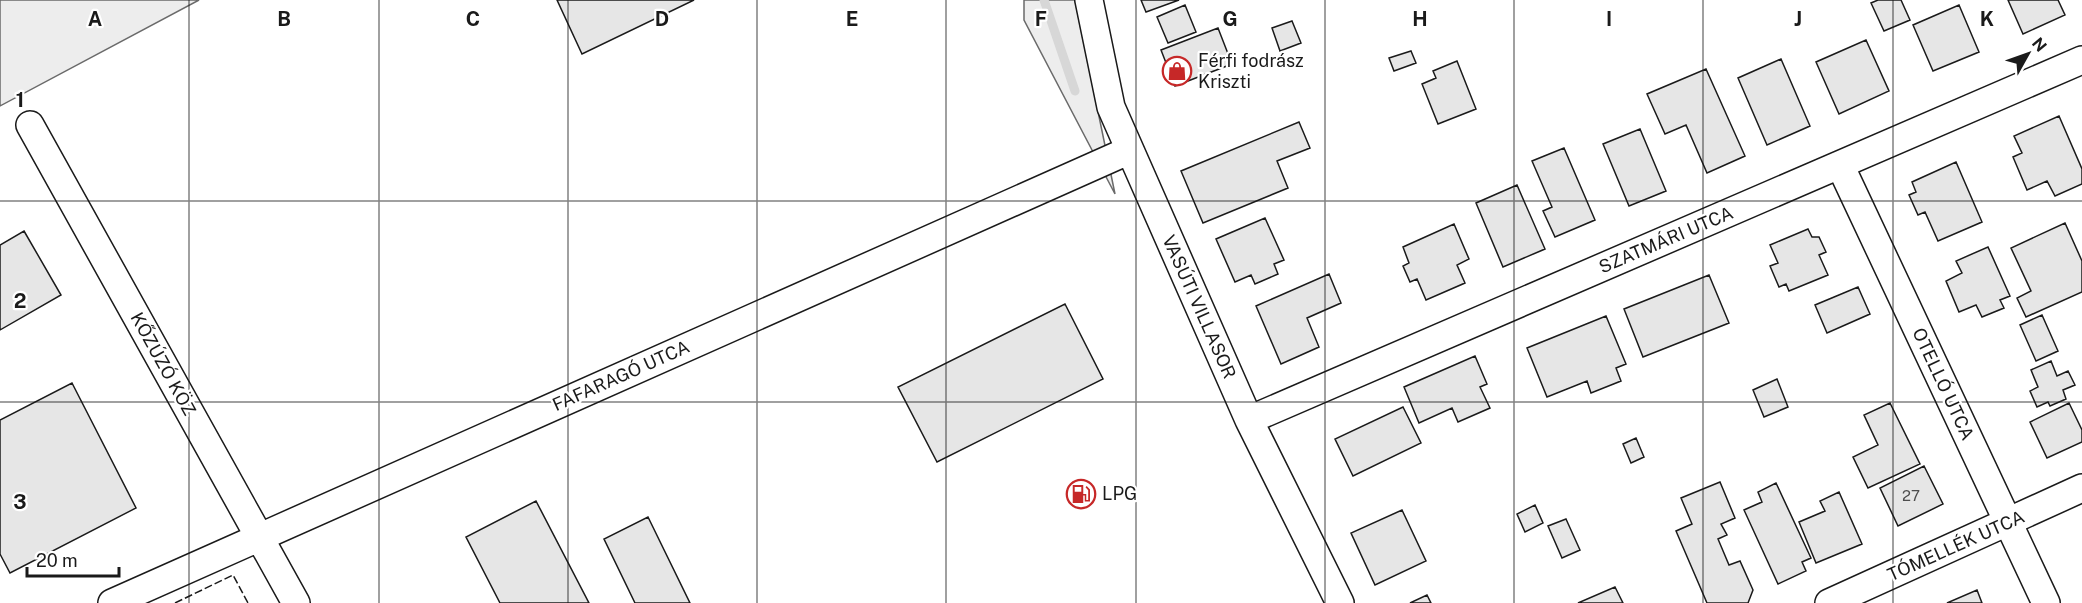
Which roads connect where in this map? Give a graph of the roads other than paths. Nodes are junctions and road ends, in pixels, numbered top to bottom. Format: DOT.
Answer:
graph roads {
  1 [pos="1089,0"];
  2 [pos="2082,60"];
  3 [pos="30,125"];
  4 [pos="1130,150"];
  5 [pos="1840,165"];
  6 [pos="1250,420"];
  7 [pos="2082,488"];
  8 [pos="2007,522"];
  9 [pos="258,537"];
  10 [pos="112,603"];
  11 [pos="296,603"];
  12 [pos="1340,603"];
  13 [pos="1829,603"];
  14 [pos="2046,603"];
  1 -- 4 [label="street, VASÚTI VILLASOR"];
  2 -- 5 [label="street, SZATMÁRI UTCA"];
  3 -- 9 [label="street, KŐZÚZÓ KÖZ"];
  4 -- 6 [label="street, VASÚTI VILLASOR"];
  4 -- 9 [label="street, FAFARAGÓ UTCA"];
  5 -- 6 [label="street, SZATMÁRI UTCA"];
  5 -- 8 [label="street, OTELLÓ UTCA"];
  6 -- 12 [label="street, VASÚTI VILLASOR"];
  7 -- 8 [label="street, TÓMELLÉK UTCA"];
  8 -- 13 [label="street, TÓMELLÉK UTCA"];
  8 -- 14 [label="street, OTELLÓ UTCA"];
  9 -- 10 [label="street, FAFARAGÓ UTCA"];
  9 -- 11 [label="street, KŐZÚZÓ KÖZ"];
}
